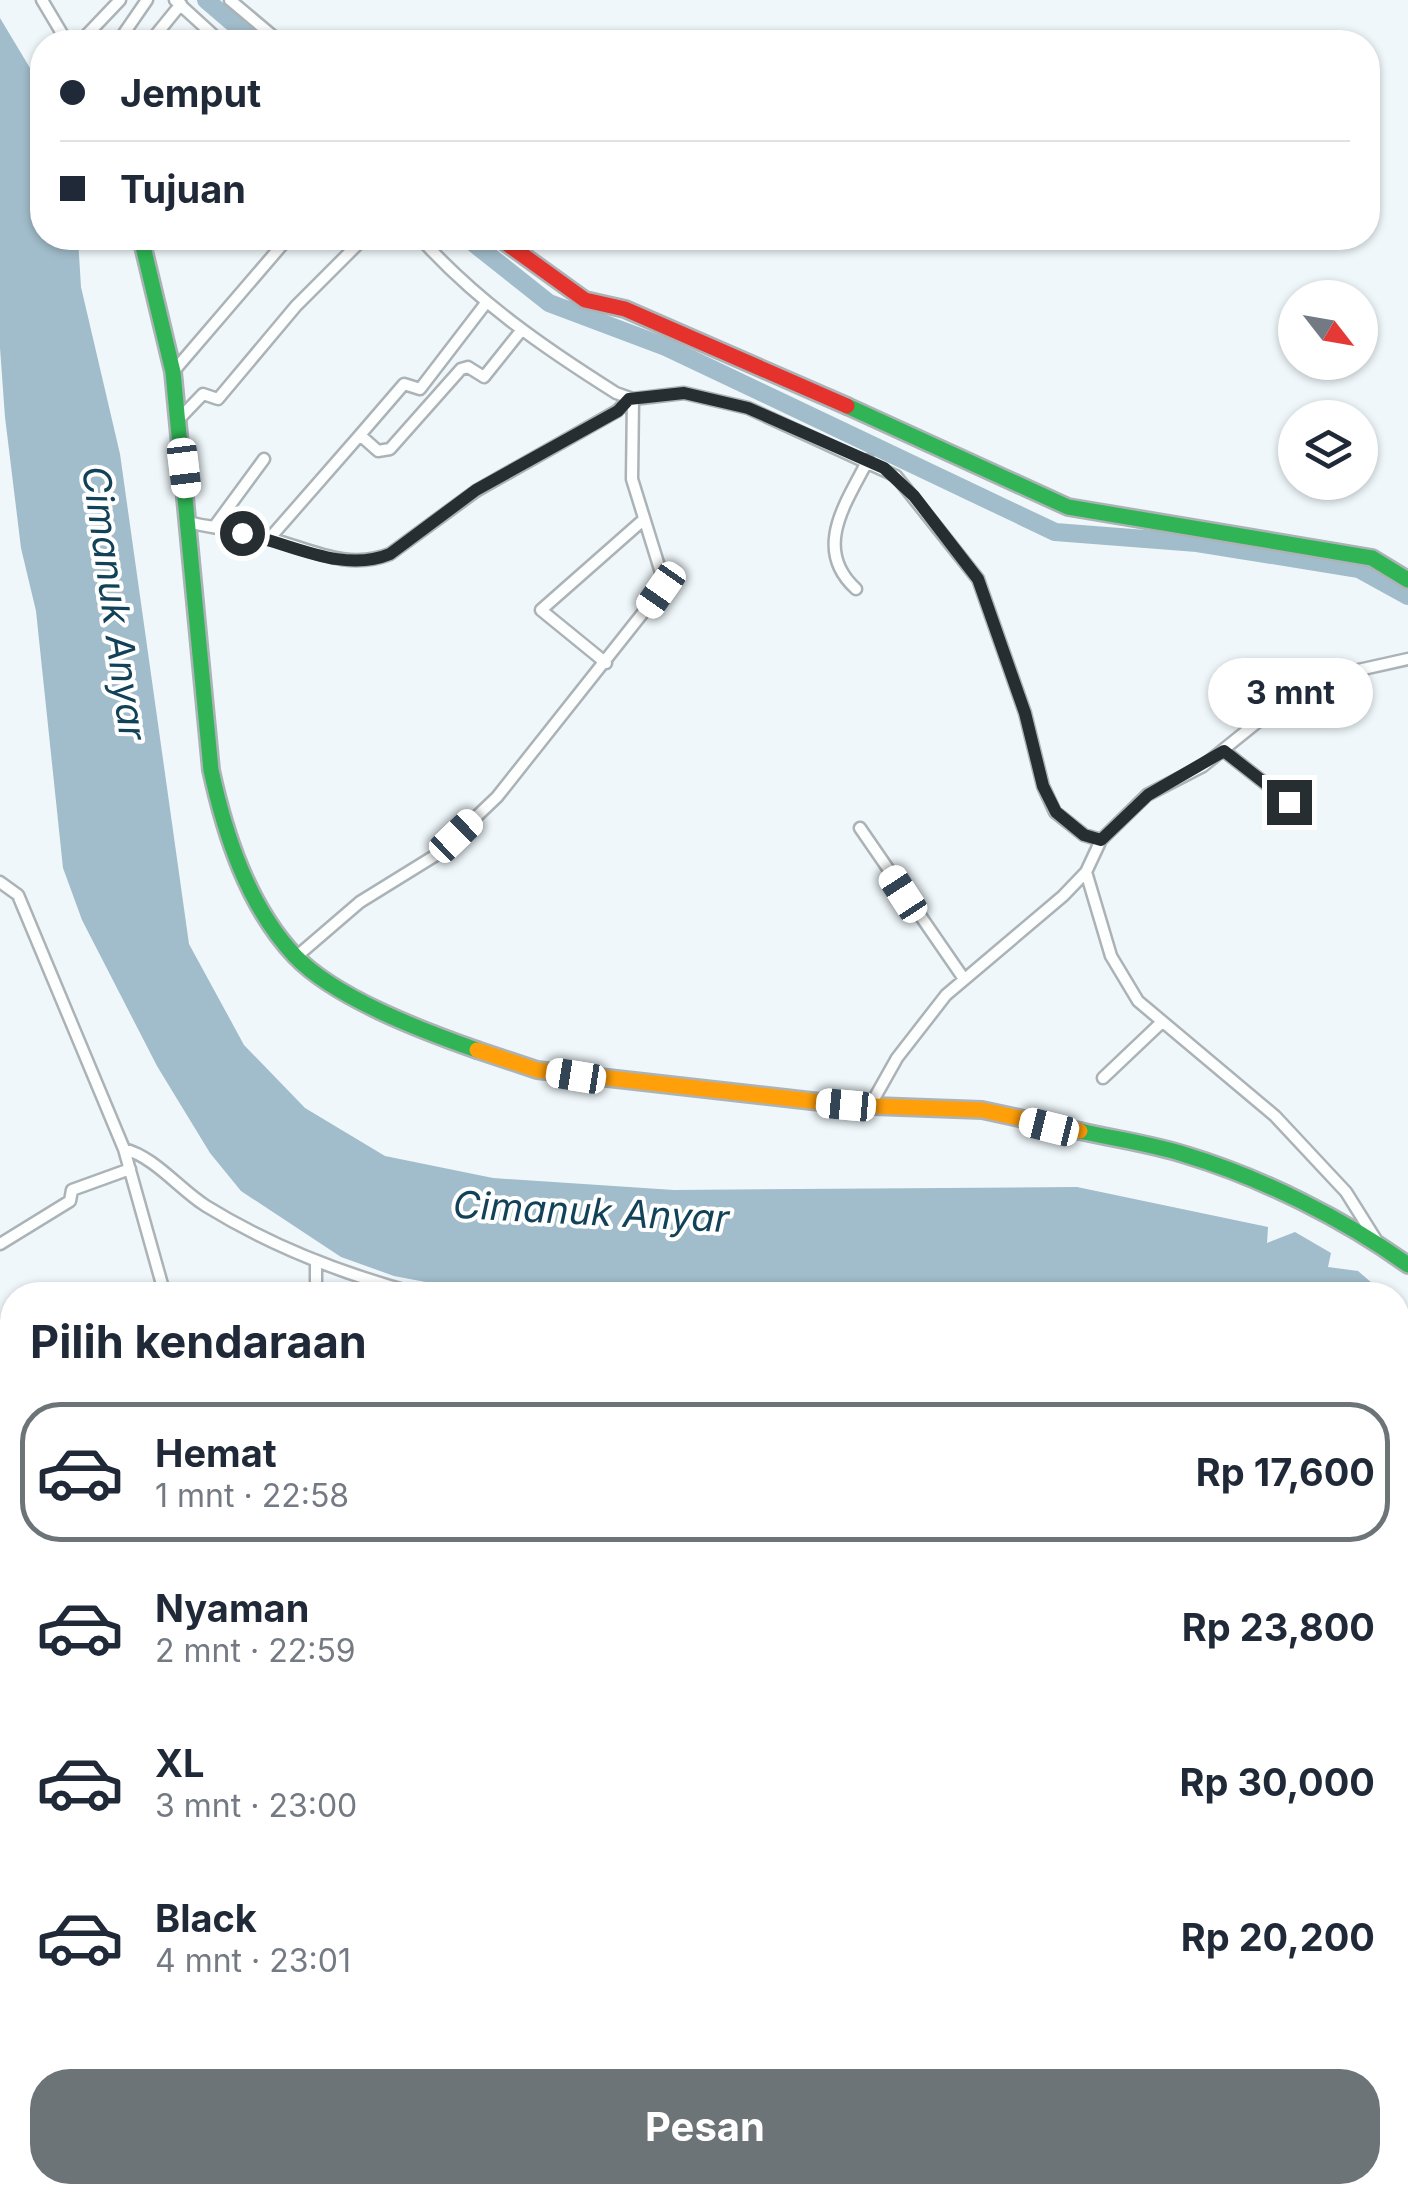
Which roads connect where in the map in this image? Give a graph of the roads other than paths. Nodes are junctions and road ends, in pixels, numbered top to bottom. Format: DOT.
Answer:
graph roads {
  1 [pos="42,0"];
  2 [pos="120,0"];
  3 [pos="148,0"];
  4 [pos="230,0"];
  5 [pos="178,2"];
  6 [pos="59,30"];
  7 [pos="91,30"];
  8 [pos="127,30"];
  9 [pos="158,30"];
  10 [pos="209,30"];
  11 [pos="261,30"];
  12 [pos="144,250"];
  13 [pos="278,250"];
  14 [pos="352,250"];
  15 [pos="431,250"];
  16 [pos="515,250"];
  17 [pos="486,303"];
  18 [pos="520,332"];
  19 [pos="173,372"];
  20 [pos="631,399"];
  21 [pos="179,419"];
  22 [pos="360,435"];
  23 [pos="264,459"];
  24 [pos="868,460"];
  25 [pos="642,521"];
  26 [pos="191,523"];
  27 [pos="214,528"];
  28 [pos="269,538"];
  29 [pos="1408,580"];
  30 [pos="856,589"];
  31 [pos="1408,659"];
  32 [pos="606,664"];
  33 [pos="1224,751"];
  34 [pos="1289,802"];
  35 [pos="860,828"];
  36 [pos="1101,840"];
  37 [pos="1086,872"];
  38 [pos="0,882"];
  39 [pos="296,956"];
  40 [pos="964,979"];
  41 [pos="1162,1022"];
  42 [pos="1103,1078"];
  43 [pos="870,1106"];
  44 [pos="124,1149"];
  45 [pos="130,1169"];
  46 [pos="0,1244"];
  47 [pos="1379,1244"];
  48 [pos="316,1264"];
  49 [pos="1408,1264"];
  50 [pos="161,1282"];
  51 [pos="316,1282"];
  52 [pos="378,1282"];
  1 -- 6 [label="street"];
  2 -- 7 [label="street"];
  3 -- 8 [label="street"];
  4 -- 11 [label="street"];
  5 -- 9 [label="street"];
  5 -- 10 [label="street"];
  12 -- 19 [label="main road"];
  13 -- 19 [label="street"];
  14 -- 21 [label="street"];
  15 -- 17 [label="street"];
  16 -- 29 [label="main road"];
  17 -- 18 [label="street"];
  17 -- 22 [label="street"];
  18 -- 20 [label="street"];
  18 -- 22 [label="street"];
  19 -- 21 [label="main road"];
  20 -- 24 [label="street"];
  20 -- 25 [label="street"];
  20 -- 28 [label="street"];
  21 -- 26 [label="main road"];
  22 -- 28 [label="street"];
  23 -- 27 [label="street"];
  24 -- 30 [label="street"];
  24 -- 36 [label="street"];
  25 -- 32 [label="street"];
  25 -- 32 [label="street"];
  26 -- 27 [label="street"];
  26 -- 39 [label="main road"];
  27 -- 28 [label="street"];
  31 -- 33 [label="street"];
  32 -- 39 [label="street"];
  33 -- 34 [label="street"];
  33 -- 36 [label="street"];
  35 -- 40 [label="street"];
  36 -- 37 [label="street"];
  37 -- 40 [label="street"];
  37 -- 41 [label="street"];
  38 -- 44 [label="street"];
  39 -- 43 [label="main road"];
  40 -- 43 [label="street"];
  41 -- 42 [label="street"];
  41 -- 47 [label="street"];
  43 -- 47 [label="main road"];
  44 -- 45 [label="street"];
  44 -- 48 [label="street"];
  45 -- 46 [label="street"];
  45 -- 50 [label="street"];
  47 -- 49 [label="main road"];
  48 -- 51 [label="street"];
  48 -- 52 [label="street"];
}
